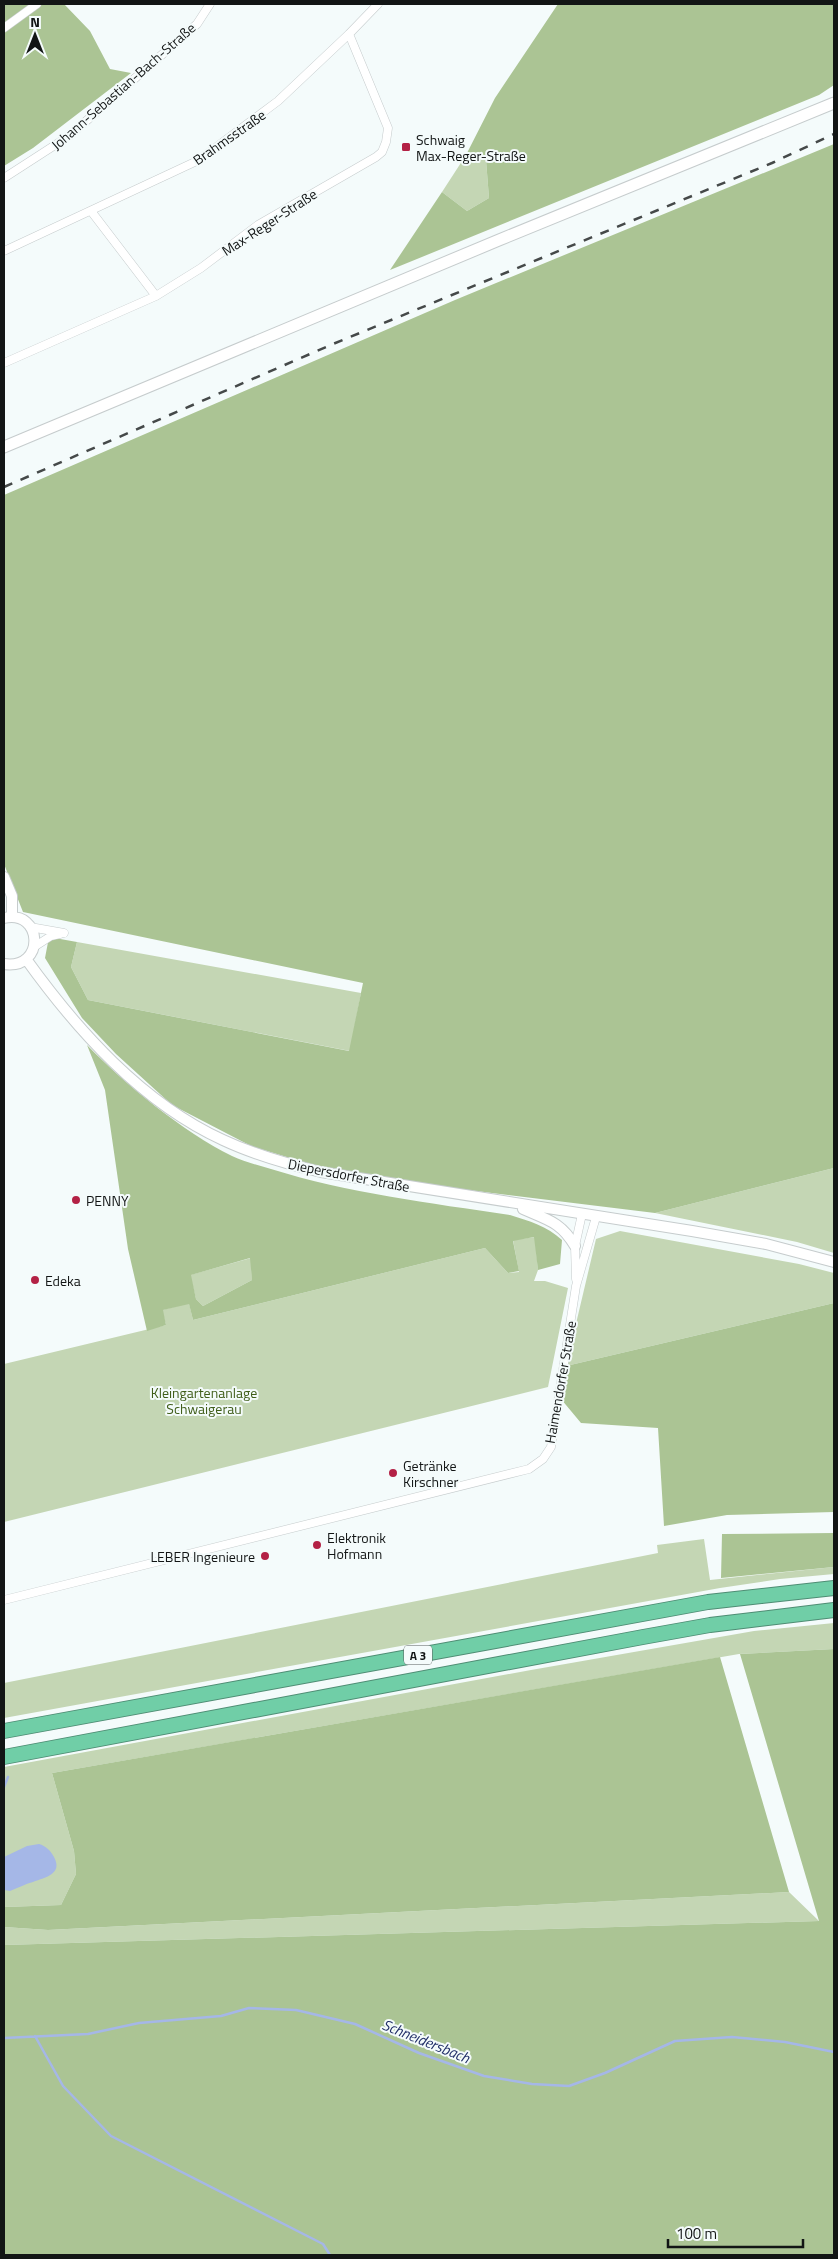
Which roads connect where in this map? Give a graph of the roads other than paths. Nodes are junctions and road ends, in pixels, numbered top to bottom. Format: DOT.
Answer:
graph roads {
  1 [pos="37,4"];
  2 [pos="210,4"];
  3 [pos="378,4"];
  4 [pos="4,28"];
  5 [pos="349,34"];
  6 [pos="834,103"];
  7 [pos="4,178"];
  8 [pos="91,211"];
  9 [pos="4,251"];
  10 [pos="156,296"];
  11 [pos="4,363"];
  12 [pos="41,432"];
  13 [pos="4,447"];
  14 [pos="4,456"];
  15 [pos="4,877"];
  16 [pos="8,917"];
  17 [pos="30,926"];
  18 [pos="34,947"];
  19 [pos="26,959"];
  20 [pos="4,964"];
  21 [pos="509,1202"];
  22 [pos="582,1214"];
  23 [pos="596,1217"];
  24 [pos="574,1246"];
  25 [pos="834,1262"];
  26 [pos="576,1286"];
  27 [pos="834,1588"];
  28 [pos="4,1600"];
  29 [pos="834,1610"];
  30 [pos="4,1731"];
  31 [pos="4,1757"];
  1 -- 4 [label="street"];
  2 -- 7 [label="street, Johann-Sebastian-Bach-Straße"];
  3 -- 5 [label="street"];
  5 -- 8 [label="street, Brahmsstraße"];
  5 -- 10 [label="street, Max-Reger-Straße"];
  6 -- 12 [label="main road"];
  8 -- 9 [label="street, Brahmsstraße"];
  8 -- 10 [label="street"];
  10 -- 11 [label="street, Max-Reger-Straße"];
  12 -- 13 [label="main road"];
  12 -- 14 [label="main road"];
  15 -- 16 [label="street"];
  16 -- 17 [label="street"];
  17 -- 18 [label="street"];
  17 -- 18 [label="street"];
  18 -- 19 [label="street"];
  19 -- 20 [label="street"];
  19 -- 21 [label="street, Diepersdorfer Straße"];
  21 -- 22 [label="street, Diepersdorfer Straße"];
  21 -- 24 [label="street"];
  22 -- 23 [label="street, Diepersdorfer Straße"];
  22 -- 24 [label="street, Haimendorfer Straße"];
  23 -- 25 [label="street, Diepersdorfer Straße"];
  23 -- 26 [label="street, Haimendorfer Straße"];
  24 -- 26 [label="street, Haimendorfer Straße"];
  26 -- 28 [label="street, Haimendorfer Straße"];
  27 -- 30 [label="highway, A 3"];
  29 -- 31 [label="highway, A 3"];
}
